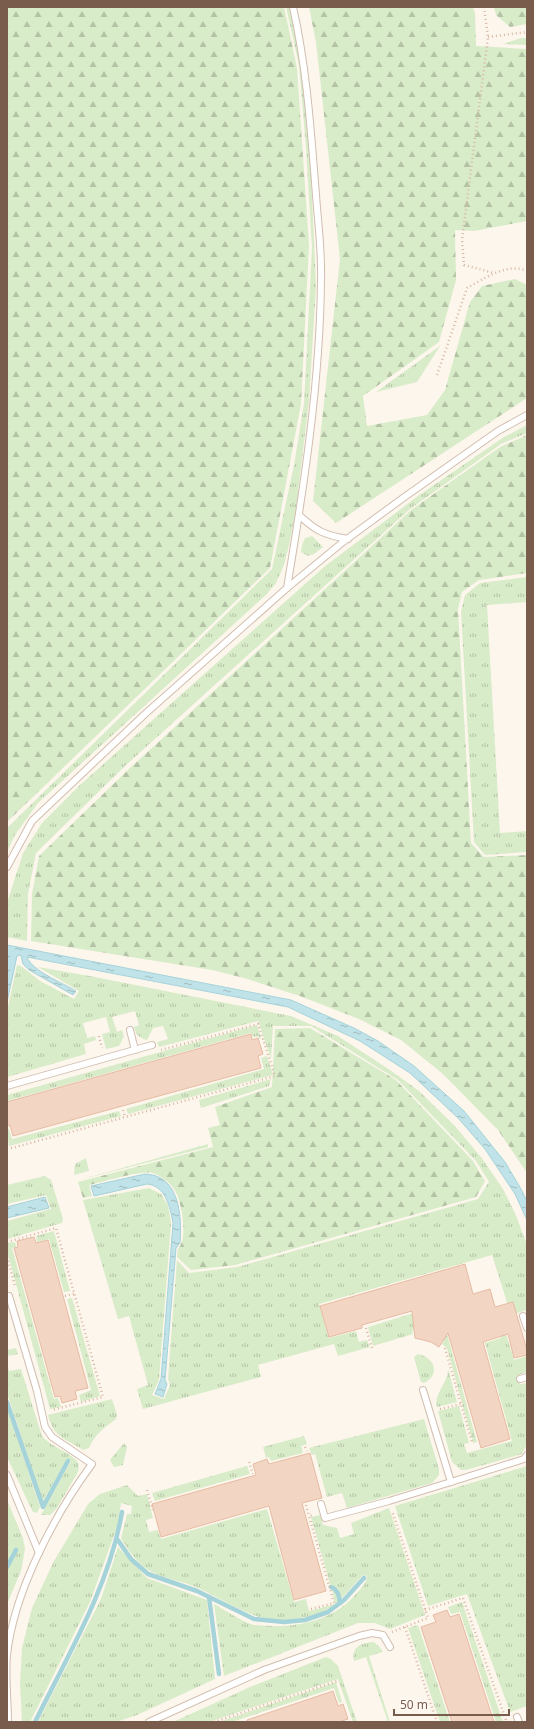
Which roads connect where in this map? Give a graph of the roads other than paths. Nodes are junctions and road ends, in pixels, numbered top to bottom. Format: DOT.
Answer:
graph roads {
  1 [pos="293,7"];
  2 [pos="527,415"];
  3 [pos="299,514"];
  4 [pos="348,539"];
  5 [pos="288,588"];
  6 [pos="7,867"];
  7 [pos="130,1030"];
  8 [pos="152,1048"];
  9 [pos="135,1050"];
  10 [pos="7,1086"];
  11 [pos="9,1296"];
  12 [pos="14,1314"];
  13 [pos="7,1316"];
  14 [pos="523,1316"];
  15 [pos="527,1328"];
  16 [pos="527,1377"];
  17 [pos="520,1379"];
  18 [pos="423,1390"];
  19 [pos="527,1454"];
  20 [pos="7,1475"];
  21 [pos="451,1482"];
  22 [pos="321,1504"];
  23 [pos="39,1553"];
  24 [pos="390,1647"];
  25 [pos="8,1722"];
  26 [pos="149,1722"];
  1 -- 3 [label="lane"];
  2 -- 4 [label="lane"];
  3 -- 4 [label="lane"];
  3 -- 5 [label="lane"];
  4 -- 5 [label="lane"];
  5 -- 6 [label="lane"];
  7 -- 9 [label="lane"];
  8 -- 9 [label="lane"];
  9 -- 10 [label="lane"];
  11 -- 12 [label="lane"];
  12 -- 13 [label="lane"];
  12 -- 23 [label="lane"];
  14 -- 15 [label="lane"];
  16 -- 17 [label="lane"];
  18 -- 21 [label="lane"];
  19 -- 21 [label="lane"];
  20 -- 23 [label="lane"];
  21 -- 22 [label="lane"];
  23 -- 25 [label="lane"];
  24 -- 26 [label="lane"];
}
